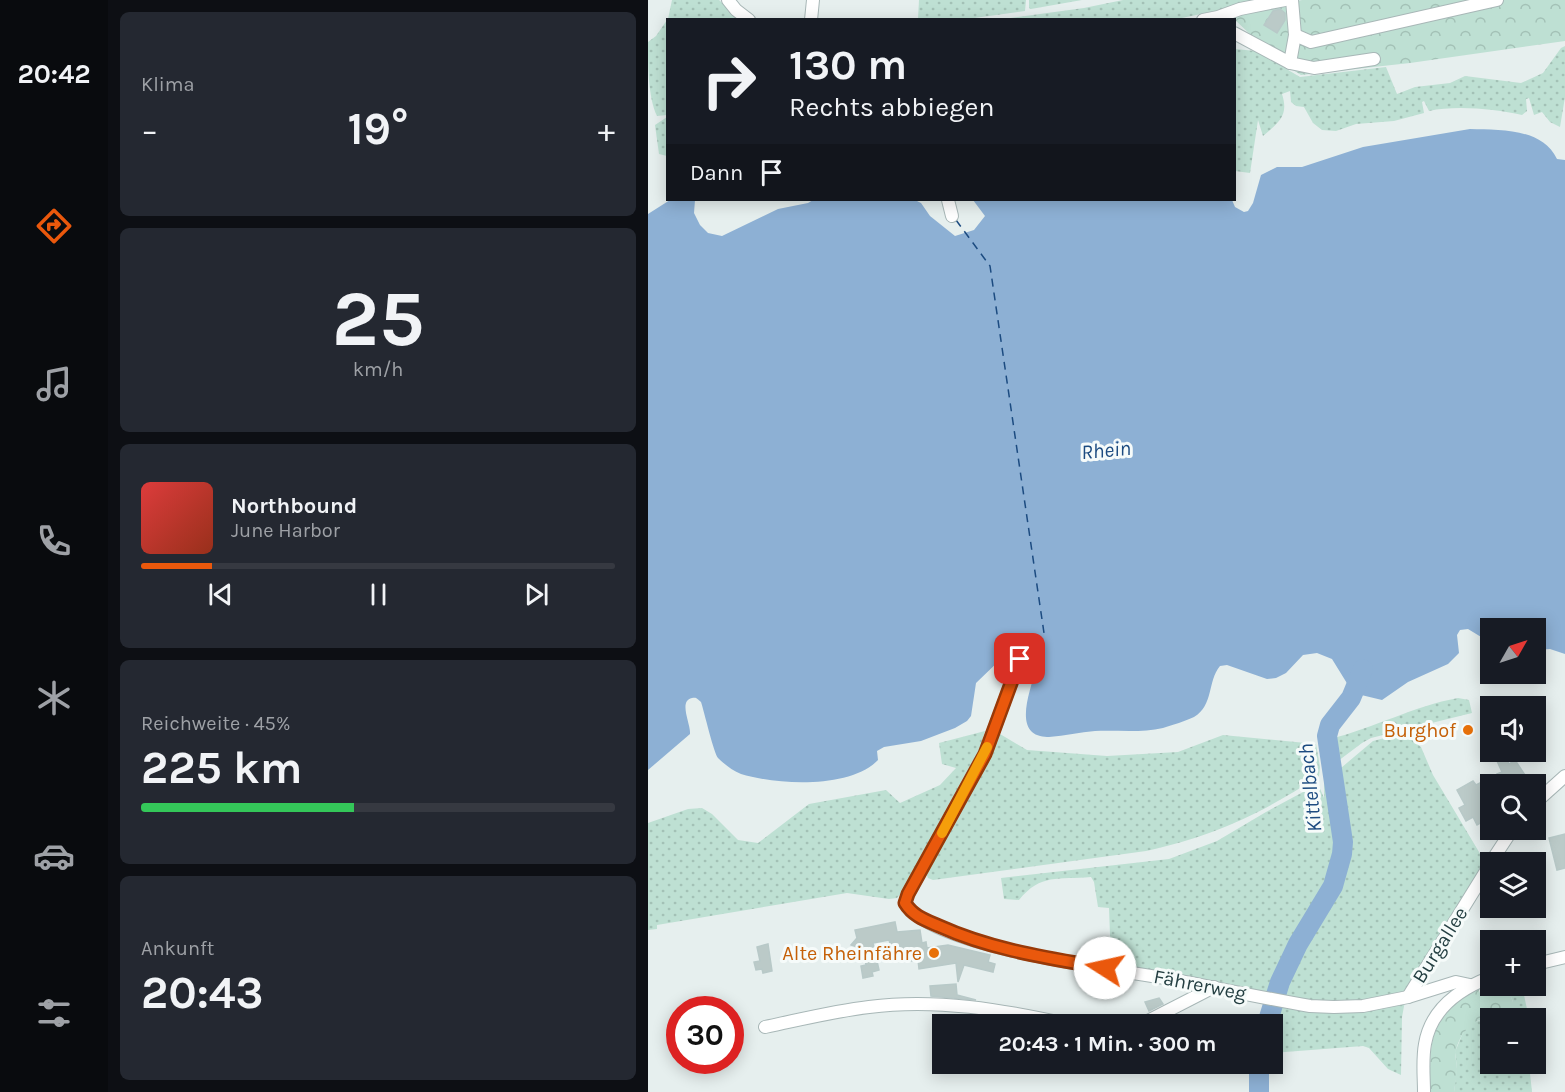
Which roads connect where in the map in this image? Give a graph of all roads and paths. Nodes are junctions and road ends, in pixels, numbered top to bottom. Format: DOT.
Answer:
graph roads {
  1 [pos="728,0"];
  2 [pos="813,0"];
  3 [pos="1285,0"];
  4 [pos="1292,0"];
  5 [pos="1497,0"];
  6 [pos="746,18"];
  7 [pos="811,18"];
  8 [pos="1219,18"];
  9 [pos="1236,34"];
  10 [pos="1295,35"];
  11 [pos="1374,59"];
  12 [pos="1290,63"];
  13 [pos="948,201"];
  14 [pos="952,216"];
  15 [pos="1020,659"];
  16 [pos="1565,776"];
  17 [pos="1546,793"];
  18 [pos="1480,881"];
  19 [pos="1564,957"];
  20 [pos="1546,960"];
  21 [pos="1480,981"];
  22 [pos="1470,985"];
  23 [pos="1214,987"];
  24 [pos="1408,997"];
  25 [pos="1022,1014"];
  26 [pos="1164,1014"];
  27 [pos="765,1027"];
  28 [pos="1424,1092"];
  1 -- 6 [label="street"];
  2 -- 7 [label="street"];
  3 -- 8 [label="street"];
  4 -- 10 [label="street"];
  5 -- 10 [label="street"];
  9 -- 12 [label="street"];
  10 -- 12 [label="street"];
  11 -- 12 [label="street"];
  13 -- 14 [label="street"];
  15 -- 23 [label="street, Fährerweg"];
  16 -- 17 [label="street"];
  18 -- 24 [label="street, Burgallee"];
  19 -- 20 [label="street"];
  21 -- 22 [label="street"];
  22 -- 24 [label="street, Fährerweg"];
  22 -- 28 [label="street"];
  23 -- 24 [label="street, Fährerweg"];
  23 -- 26 [label="street"];
  25 -- 27 [label="street"];
}
